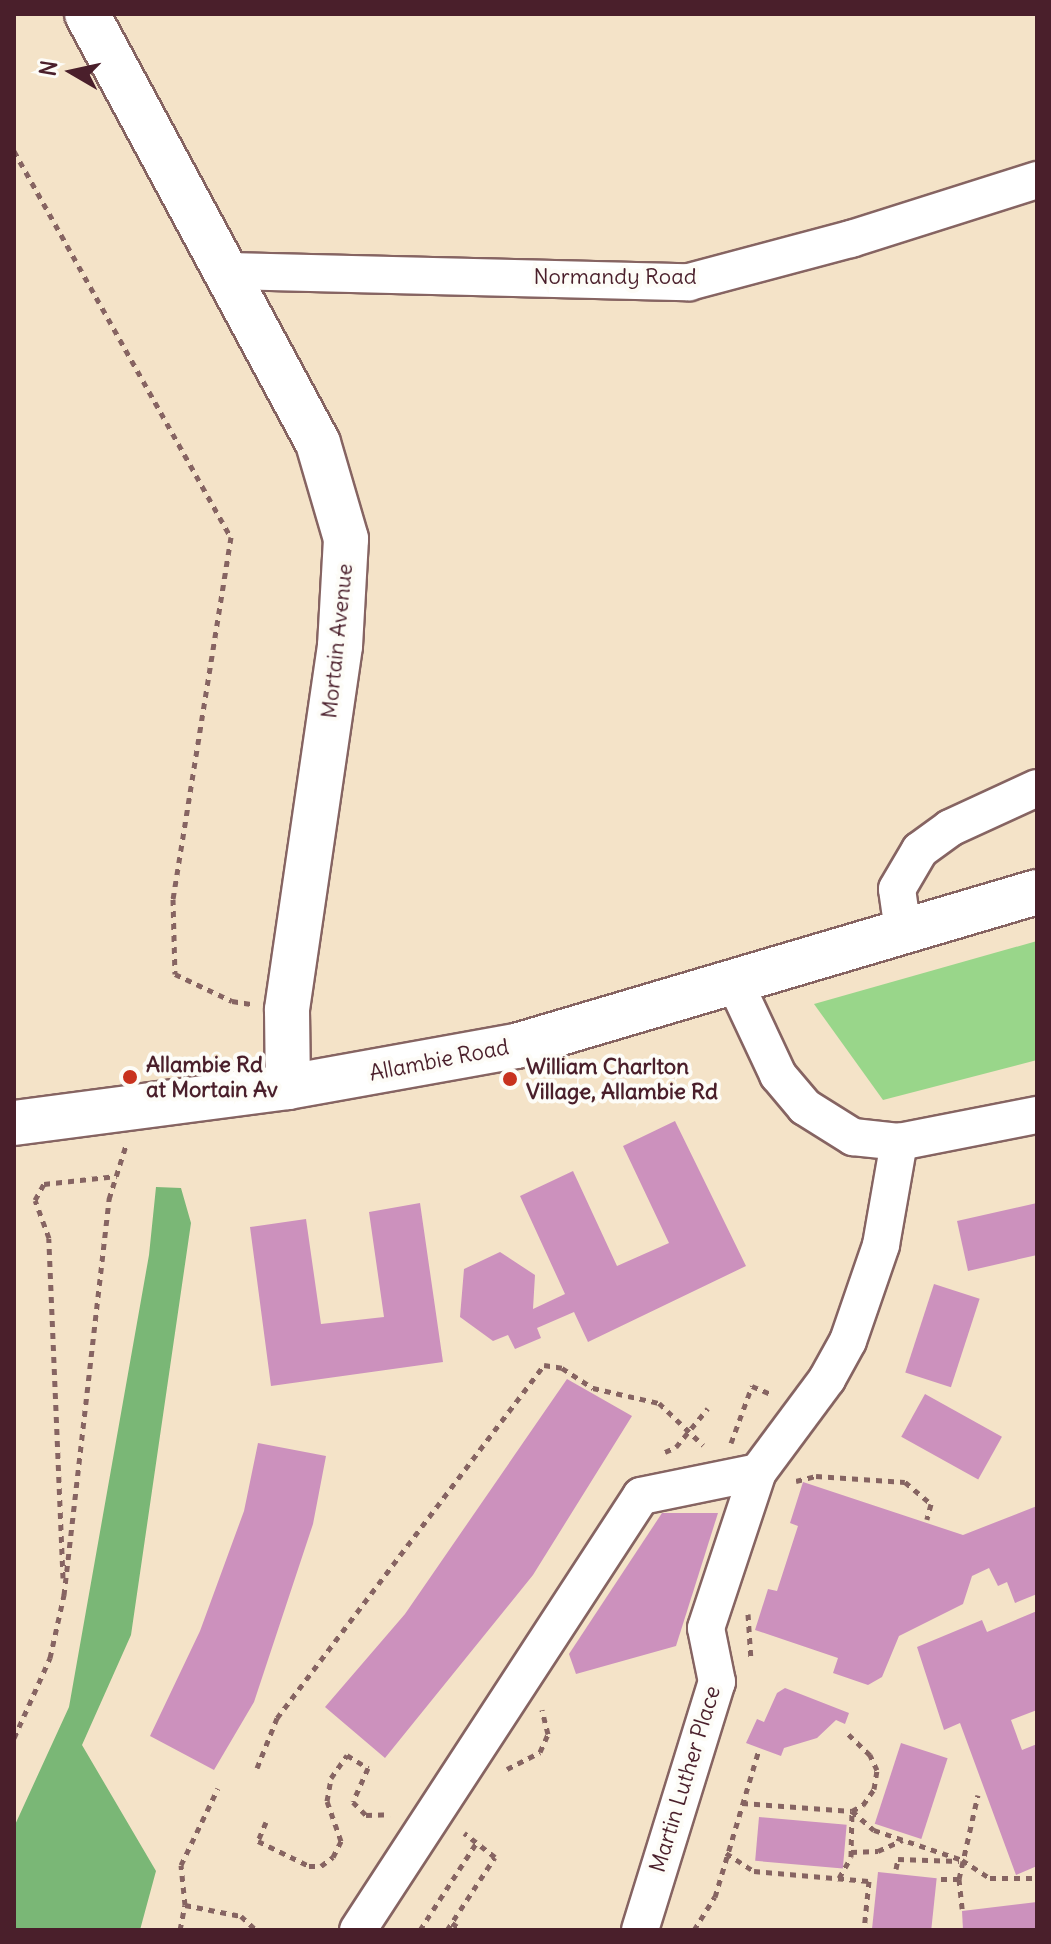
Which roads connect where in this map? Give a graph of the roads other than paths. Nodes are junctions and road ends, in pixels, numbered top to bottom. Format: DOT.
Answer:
graph roads {
  1 [pos="87,14"];
  2 [pos="1037,180"];
  3 [pos="227,271"];
  4 [pos="1037,788"];
  5 [pos="1037,892"];
  6 [pos="903,931"];
  7 [pos="735,983"];
  8 [pos="288,1087"];
  9 [pos="1037,1115"];
  10 [pos="14,1123"];
  11 [pos="899,1142"];
  12 [pos="758,1472"];
  13 [pos="358,1930"];
  14 [pos="640,1930"];
  1 -- 3 [label="street, Mortain Avenue"];
  2 -- 3 [label="street, Normandy Road"];
  3 -- 8 [label="street, Mortain Avenue"];
  4 -- 6 [label="street"];
  5 -- 6 [label="street, Allambie Road"];
  6 -- 7 [label="street, Allambie Road"];
  7 -- 8 [label="street, Allambie Road"];
  7 -- 11 [label="street"];
  8 -- 10 [label="street, Allambie Road"];
  9 -- 11 [label="street"];
  11 -- 12 [label="street, Martin Luther Place"];
  12 -- 13 [label="street"];
  12 -- 14 [label="street, Martin Luther Place"];
}
